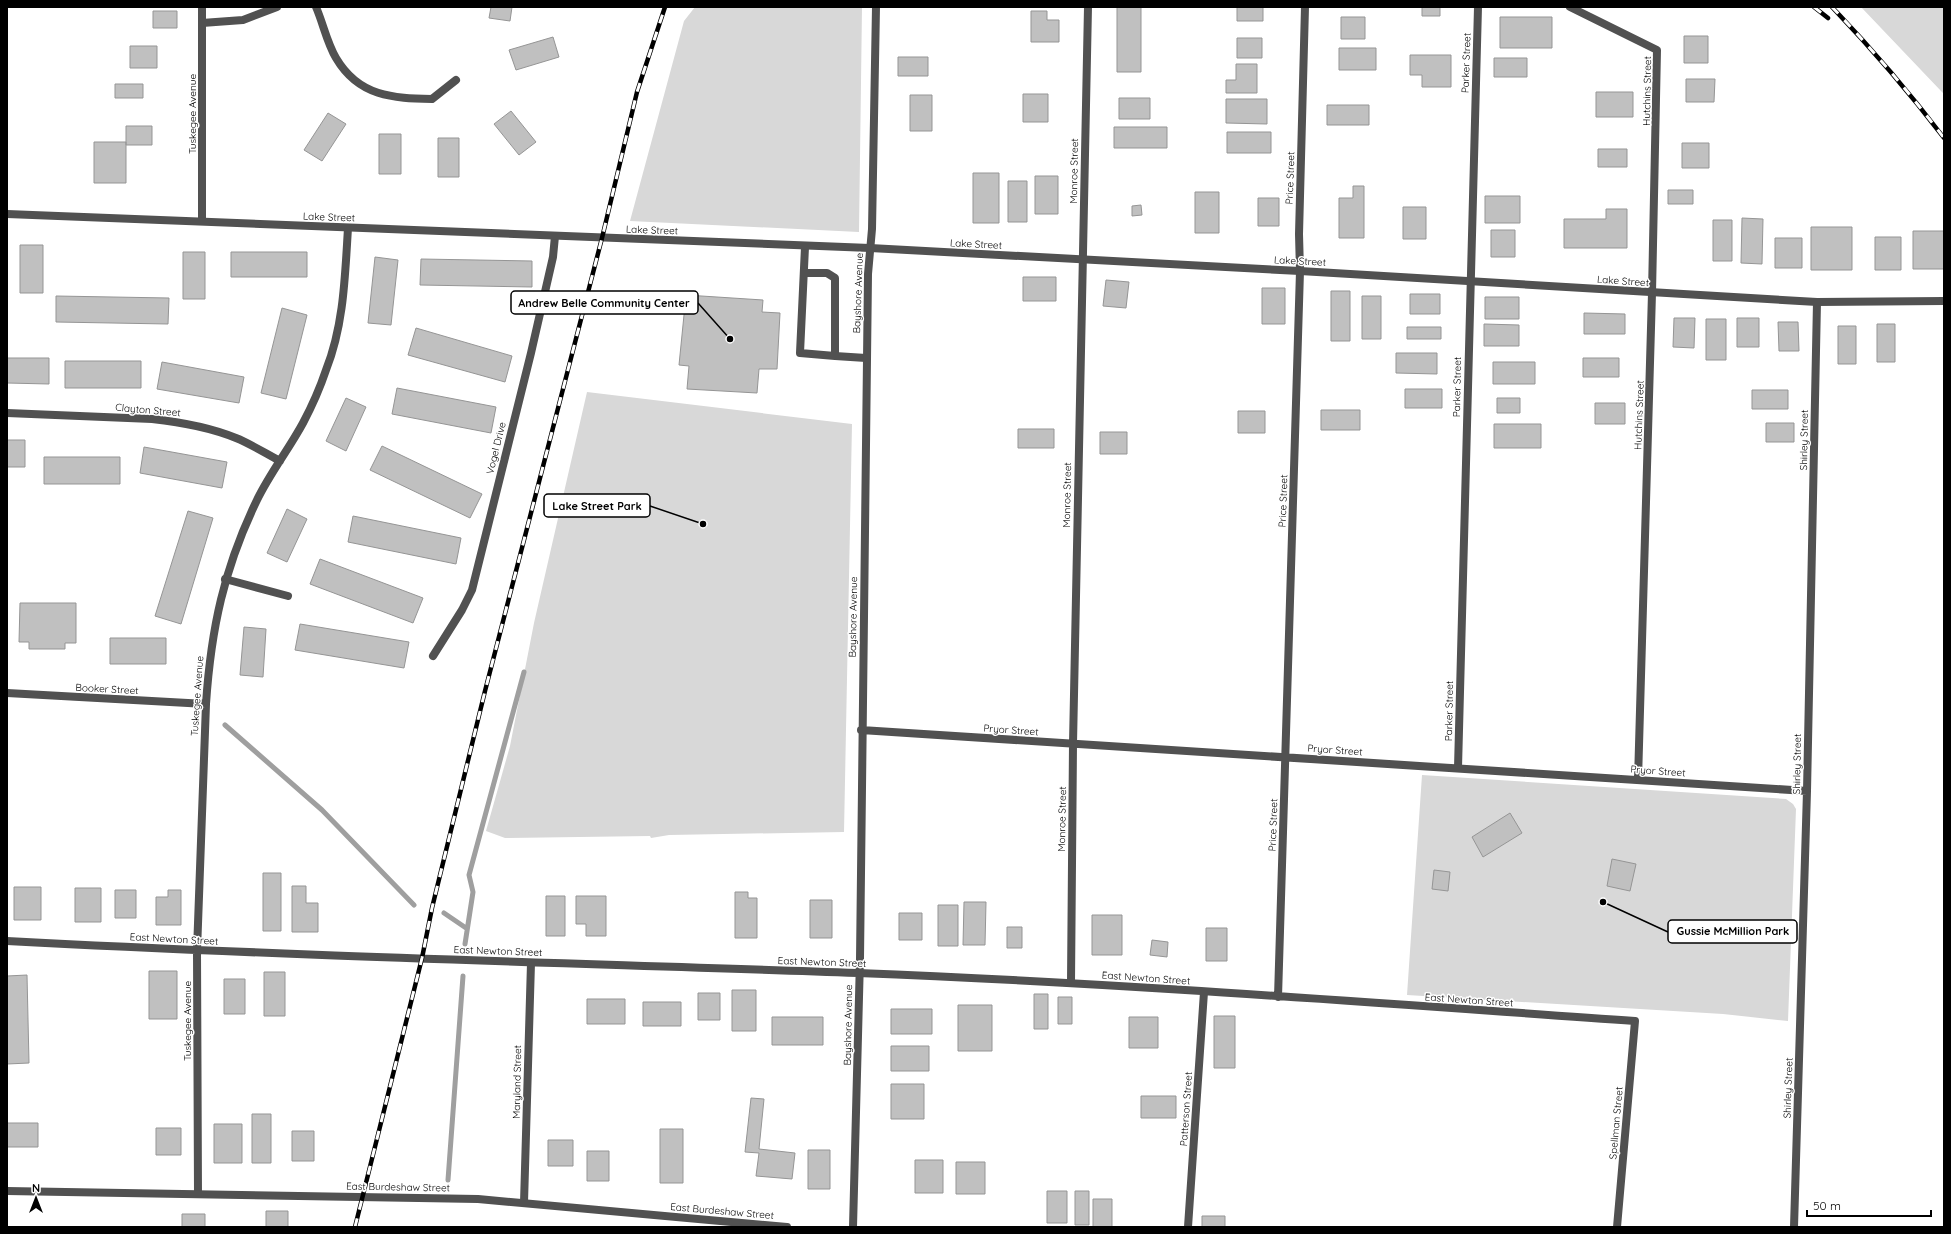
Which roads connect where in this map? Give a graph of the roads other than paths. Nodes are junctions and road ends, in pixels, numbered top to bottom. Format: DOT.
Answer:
graph roads {
  1 [pos="202,7"];
  2 [pos="276,7"];
  3 [pos="316,7"];
  4 [pos="876,7"];
  5 [pos="1088,7"];
  6 [pos="1305,7"];
  7 [pos="1478,7"];
  8 [pos="1570,7"];
  9 [pos="202,23"];
  10 [pos="456,80"];
  11 [pos="7,214"];
  12 [pos="202,222"];
  13 [pos="348,228"];
  14 [pos="555,236"];
  15 [pos="805,247"];
  16 [pos="870,248"];
  17 [pos="1082,259"];
  18 [pos="1300,271"];
  19 [pos="804,272"];
  20 [pos="1470,281"];
  21 [pos="1652,293"];
  22 [pos="1944,301"];
  23 [pos="1817,302"];
  24 [pos="835,356"];
  25 [pos="866,358"];
  26 [pos="7,413"];
  27 [pos="280,460"];
  28 [pos="225,579"];
  29 [pos="288,596"];
  30 [pos="433,656"];
  31 [pos="7,693"];
  32 [pos="206,704"];
  33 [pos="861,730"];
  34 [pos="1073,744"];
  35 [pos="1285,757"];
  36 [pos="1458,768"];
  37 [pos="1638,780"];
  38 [pos="1807,791"];
  39 [pos="7,940"];
  40 [pos="197,951"];
  41 [pos="531,963"];
  42 [pos="859,974"];
  43 [pos="1071,983"];
  44 [pos="1204,992"];
  45 [pos="1278,996"];
  46 [pos="1635,1021"];
  47 [pos="7,1191"];
  48 [pos="198,1194"];
  49 [pos="524,1203"];
  50 [pos="787,1227"];
  51 [pos="853,1227"];
  52 [pos="1188,1227"];
  53 [pos="1617,1227"];
  54 [pos="1794,1227"];
  1 -- 9 [label="street, Tuskegee Avenue"];
  2 -- 9 [label="street"];
  3 -- 10 [label="street"];
  4 -- 16 [label="street, Bayshore Avenue"];
  5 -- 17 [label="street, Monroe Street"];
  6 -- 18 [label="street, Price Street"];
  7 -- 20 [label="street, Parker Street"];
  8 -- 21 [label="street, Hutchins Street"];
  9 -- 12 [label="street, Tuskegee Avenue"];
  11 -- 12 [label="street, Lake Street"];
  12 -- 13 [label="street, Lake Street"];
  13 -- 14 [label="street, Lake Street"];
  13 -- 27 [label="street, Tuskegee Avenue"];
  14 -- 15 [label="street, Lake Street"];
  14 -- 30 [label="street, Vogel Drive"];
  15 -- 16 [label="street, Lake Street"];
  15 -- 19 [label="street"];
  16 -- 17 [label="street, Lake Street"];
  16 -- 25 [label="street, Bayshore Avenue"];
  17 -- 18 [label="street, Lake Street"];
  17 -- 34 [label="street, Monroe Street"];
  18 -- 20 [label="street, Lake Street"];
  18 -- 35 [label="street, Price Street"];
  19 -- 24 [label="street"];
  19 -- 24 [label="street"];
  20 -- 21 [label="street, Lake Street"];
  20 -- 36 [label="street, Parker Street"];
  21 -- 23 [label="street, Lake Street"];
  21 -- 37 [label="street, Hutchins Street"];
  22 -- 23 [label="street, Lake Street"];
  23 -- 38 [label="street, Shirley Street"];
  24 -- 25 [label="street"];
  25 -- 33 [label="street, Bayshore Avenue"];
  26 -- 27 [label="street, Clayton Street"];
  27 -- 28 [label="street, Tuskegee Avenue"];
  28 -- 29 [label="street"];
  28 -- 32 [label="street, Tuskegee Avenue"];
  31 -- 32 [label="street, Booker Street"];
  32 -- 40 [label="street, Tuskegee Avenue"];
  33 -- 34 [label="street, Pryor Street"];
  33 -- 42 [label="street, Bayshore Avenue"];
  34 -- 35 [label="street, Pryor Street"];
  34 -- 43 [label="street, Monroe Street"];
  35 -- 36 [label="street, Pryor Street"];
  35 -- 45 [label="street, Price Street"];
  36 -- 37 [label="street, Pryor Street"];
  37 -- 38 [label="street, Pryor Street"];
  38 -- 54 [label="street, Shirley Street"];
  39 -- 40 [label="street, East Newton Street"];
  40 -- 41 [label="street, East Newton Street"];
  40 -- 48 [label="street, Tuskegee Avenue"];
  41 -- 42 [label="street, East Newton Street"];
  41 -- 49 [label="street, Maryland Street"];
  42 -- 43 [label="street, East Newton Street"];
  42 -- 51 [label="street, Bayshore Avenue"];
  43 -- 44 [label="street, East Newton Street"];
  44 -- 45 [label="street, East Newton Street"];
  44 -- 52 [label="street, Patterson Street"];
  45 -- 46 [label="street, East Newton Street"];
  46 -- 53 [label="street, Spellman Street"];
  47 -- 48 [label="street, East Burdeshaw Street"];
  48 -- 49 [label="street, East Burdeshaw Street"];
  49 -- 50 [label="street, East Burdeshaw Street"];
}
